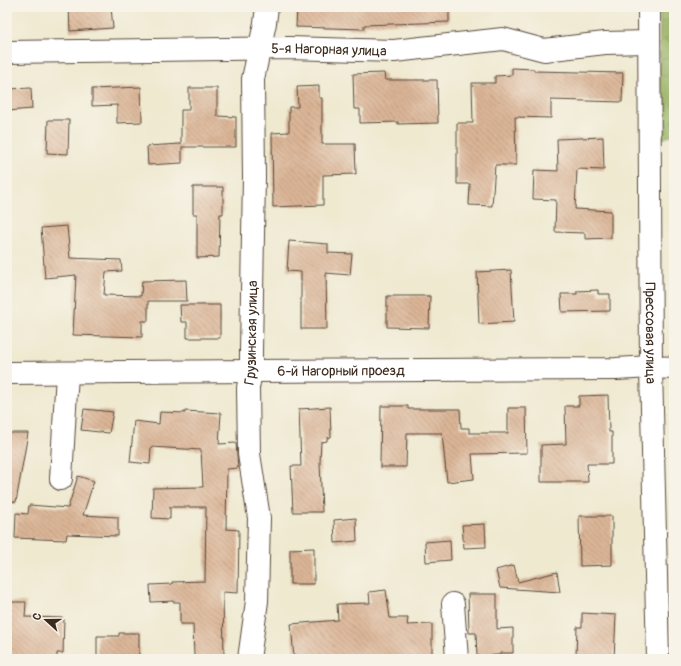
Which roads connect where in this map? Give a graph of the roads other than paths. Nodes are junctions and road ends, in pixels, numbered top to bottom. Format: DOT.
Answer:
graph roads {
  1 [pos="267,7"];
  2 [pos="649,7"];
  3 [pos="648,42"];
  4 [pos="259,49"];
  5 [pos="7,52"];
  6 [pos="651,367"];
  7 [pos="674,368"];
  8 [pos="251,371"];
  9 [pos="7,373"];
  10 [pos="67,373"];
  11 [pos="61,479"];
  12 [pos="453,604"];
  13 [pos="250,659"];
  14 [pos="457,659"];
  15 [pos="658,659"];
  1 -- 4 [label="street, Грузинская улица"];
  2 -- 3 [label="street, Прессовая улица"];
  3 -- 4 [label="street, 5-я Нагорная улица"];
  3 -- 6 [label="street, Прессовая улица"];
  4 -- 5 [label="street, 5-я Нагорная улица"];
  4 -- 8 [label="street, Грузинская улица"];
  6 -- 7 [label="street, 6-й Нагорный проезд"];
  6 -- 8 [label="street, 6-й Нагорный проезд"];
  6 -- 15 [label="street, Прессовая улица"];
  8 -- 10 [label="street, 6-й Нагорный проезд"];
  8 -- 13 [label="street, Грузинская улица"];
  9 -- 10 [label="street, 6-й Нагорный проезд"];
  10 -- 11 [label="street"];
  12 -- 14 [label="street"];
}
